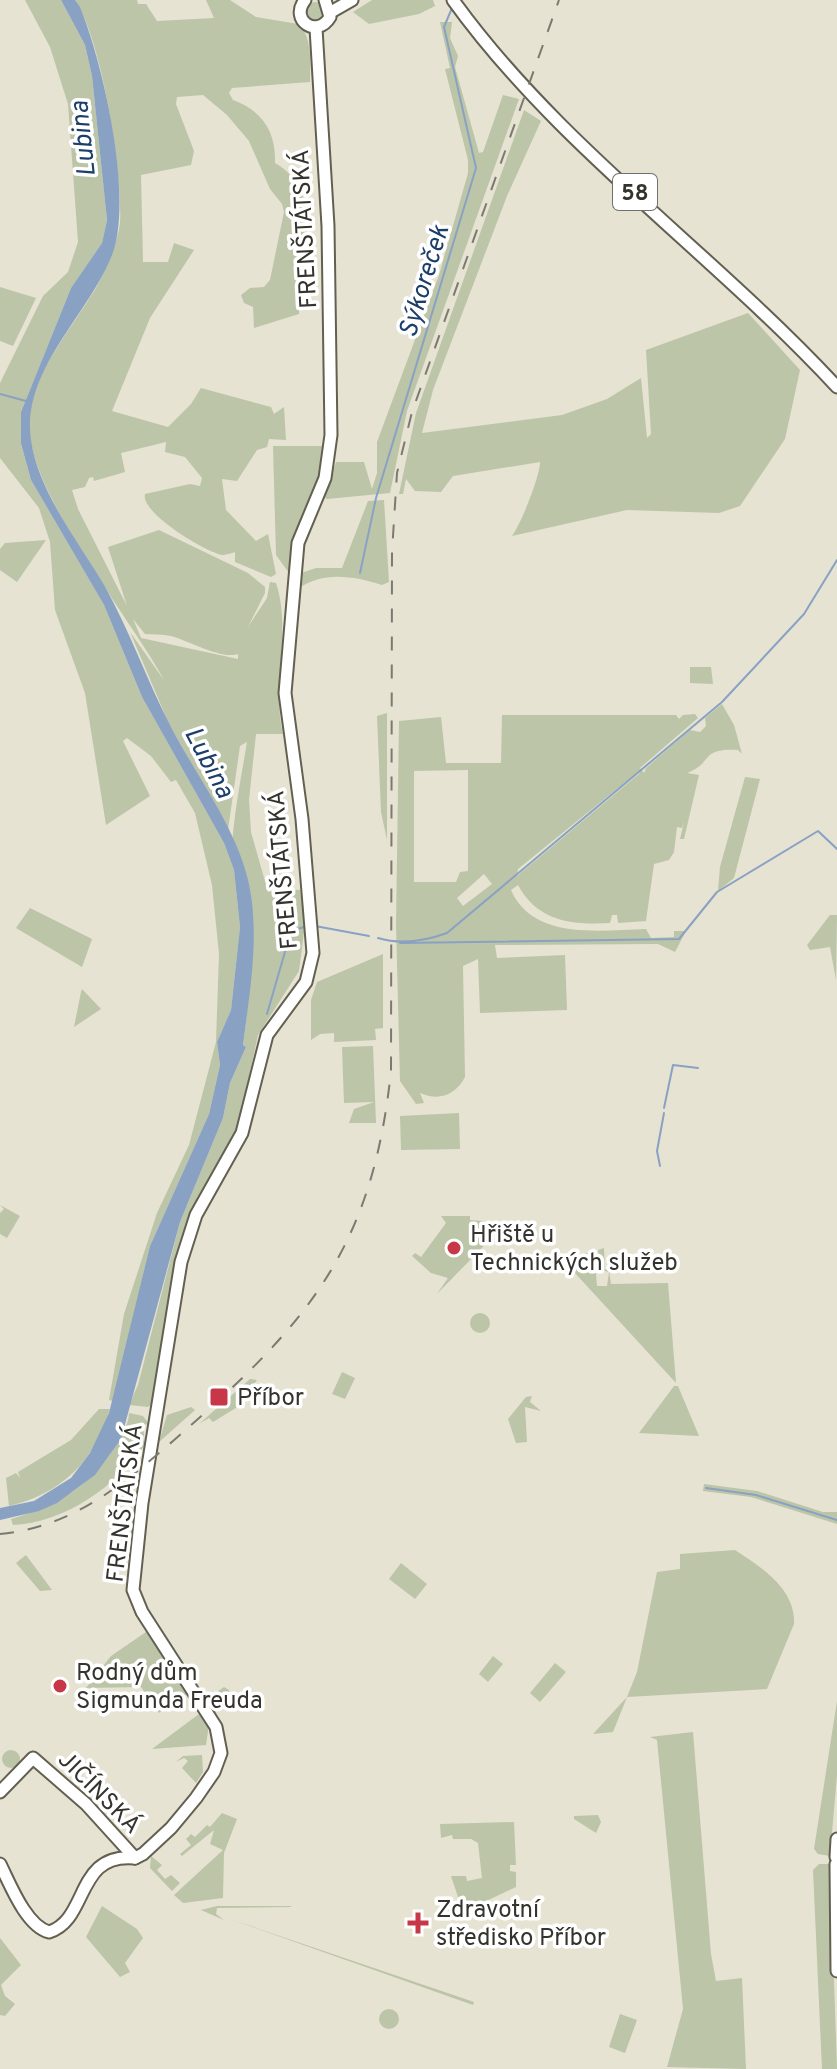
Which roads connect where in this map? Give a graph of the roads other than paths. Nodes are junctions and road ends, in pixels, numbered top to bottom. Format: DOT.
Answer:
graph roads {
  1 [pos="305,0"];
  2 [pos="325,0"];
  3 [pos="352,0"];
  4 [pos="455,3"];
  5 [pos="331,12"];
  6 [pos="316,28"];
  7 [pos="837,387"];
  8 [pos="0,1792"];
  9 [pos="114,1835"];
  10 [pos="837,1839"];
  11 [pos="135,1858"];
  12 [pos="836,1860"];
  13 [pos="106,1861"];
  14 [pos="0,1864"];
  15 [pos="837,1971"];
  1 -- 6 [label="main road, FRENŠTÁTSKÁ"];
  2 -- 5 [label="main road"];
  3 -- 5 [label="main road"];
  4 -- 7 [label="main road, 58"];
  5 -- 6 [label="main road"];
  6 -- 11 [label="main road, FRENŠTÁTSKÁ"];
  8 -- 9 [label="main road, JIČÍNSKÁ"];
  9 -- 11 [label="main road, JIČÍNSKÁ"];
  9 -- 13 [label="main road"];
  10 -- 12 [label="main road"];
  11 -- 13 [label="main road"];
  12 -- 15 [label="main road"];
  13 -- 14 [label="main road"];
}
